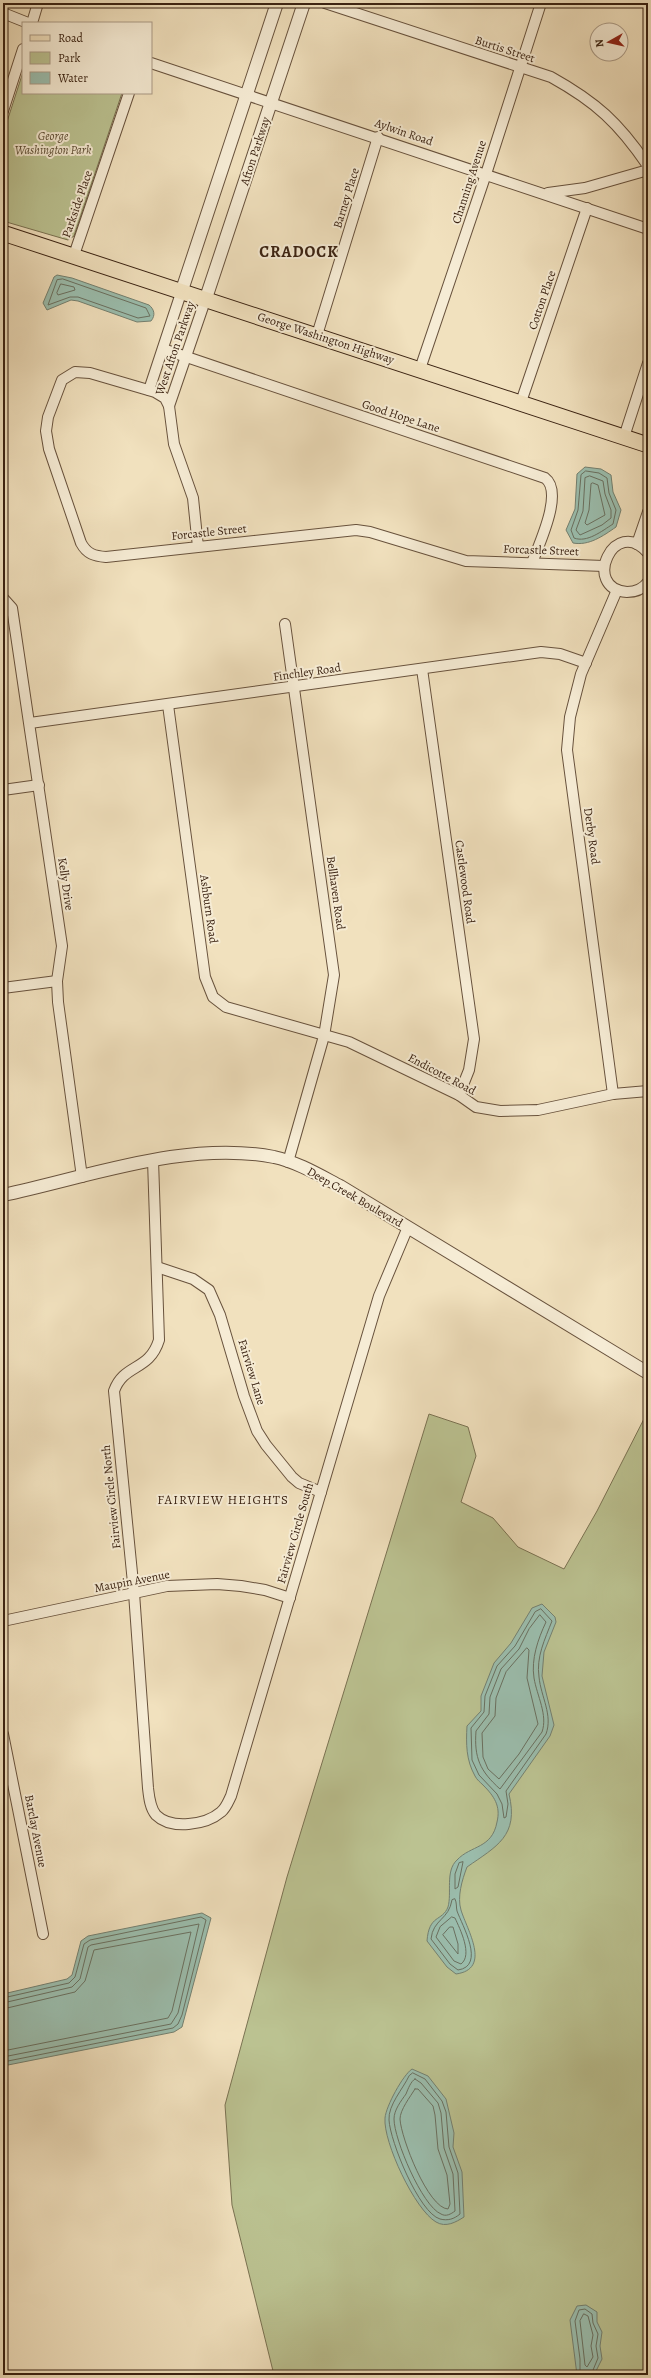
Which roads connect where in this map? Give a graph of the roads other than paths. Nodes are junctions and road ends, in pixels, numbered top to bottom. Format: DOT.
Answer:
graph roads {
  1 [pos="38,3"];
  2 [pos="277,3"];
  3 [pos="304,3"];
  4 [pos="325,3"];
  5 [pos="541,3"];
  6 [pos="3,13"];
  7 [pos="26,22"];
  8 [pos="32,22"];
  9 [pos="22,52"];
  10 [pos="152,63"];
  11 [pos="520,67"];
  12 [pos="129,94"];
  13 [pos="248,94"];
  14 [pos="272,102"];
  15 [pos="3,110"];
  16 [pos="378,137"];
  17 [pos="648,166"];
  18 [pos="648,170"];
  19 [pos="486,174"];
  20 [pos="544,193"];
  21 [pos="587,208"];
  22 [pos="648,228"];
  23 [pos="3,233"];
  24 [pos="74,255"];
  25 [pos="182,290"];
  26 [pos="206,298"];
  27 [pos="318,335"];
  28 [pos="163,349"];
  29 [pos="186,358"];
  30 [pos="648,363"];
  31 [pos="420,368"];
  32 [pos="149,390"];
  33 [pos="521,402"];
  34 [pos="169,406"];
  35 [pos="624,437"];
  36 [pos="648,445"];
  37 [pos="648,512"];
  38 [pos="637,544"];
  39 [pos="198,547"];
  40 [pos="648,553"];
  41 [pos="532,563"];
  42 [pos="604,566"];
  43 [pos="648,584"];
  44 [pos="617,590"];
  45 [pos="4,598"];
  46 [pos="285,624"];
  47 [pos="586,663"];
  48 [pos="422,669"];
  49 [pos="294,687"];
  50 [pos="168,705"];
  51 [pos="30,723"];
  52 [pos="39,785"];
  53 [pos="3,790"];
  54 [pos="57,981"];
  55 [pos="3,988"];
  56 [pos="324,1036"];
  57 [pos="648,1091"];
  58 [pos="613,1094"];
  59 [pos="459,1095"];
  60 [pos="154,1160"];
  61 [pos="288,1162"];
  62 [pos="82,1177"];
  63 [pos="3,1195"];
  64 [pos="408,1227"];
  65 [pos="157,1267"];
  66 [pos="648,1373"];
  67 [pos="321,1492"];
  68 [pos="134,1593"];
  69 [pos="290,1598"];
  70 [pos="3,1621"];
  71 [pos="3,1734"];
  72 [pos="188,1823"];
  73 [pos="43,1934"];
  1 -- 8 [label="street"];
  2 -- 13 [label="street, Afton Parkway"];
  3 -- 14 [label="street, Afton Parkway"];
  4 -- 11 [label="street, Burtis Street"];
  5 -- 11 [label="street, Channing Avenue"];
  6 -- 7 [label="street"];
  9 -- 15 [label="street"];
  10 -- 13 [label="street, Aylwin Road"];
  11 -- 17 [label="street, Burtis Street"];
  11 -- 19 [label="street, Channing Avenue"];
  12 -- 24 [label="street, Parkside Place"];
  13 -- 14 [label="street, Aylwin Road"];
  13 -- 25 [label="street, Afton Parkway"];
  14 -- 16 [label="street, Aylwin Road"];
  14 -- 26 [label="street, Afton Parkway"];
  16 -- 19 [label="street, Aylwin Road"];
  16 -- 27 [label="street, Barney Place"];
  18 -- 20 [label="street"];
  19 -- 20 [label="street, Aylwin Road"];
  19 -- 31 [label="street, Channing Avenue"];
  20 -- 21 [label="street, Aylwin Road"];
  21 -- 22 [label="street, Aylwin Road"];
  21 -- 33 [label="street, Cotton Place"];
  23 -- 24 [label="main road, George Washington Highway"];
  24 -- 25 [label="main road, George Washington Highway"];
  25 -- 26 [label="main road, George Washington Highway"];
  25 -- 28 [label="street, West Afton Parkway"];
  26 -- 27 [label="main road, George Washington Highway"];
  26 -- 29 [label="street, West Afton Parkway"];
  27 -- 31 [label="main road, George Washington Highway"];
  28 -- 29 [label="street, Good Hope Lane"];
  28 -- 32 [label="street, West Afton Parkway"];
  29 -- 34 [label="street, West Afton Parkway"];
  29 -- 41 [label="street, Good Hope Lane"];
  30 -- 35 [label="street"];
  31 -- 33 [label="main road, George Washington Highway"];
  32 -- 34 [label="street, West Afton Parkway"];
  32 -- 39 [label="street, Forcastle Street"];
  33 -- 35 [label="main road, George Washington Highway"];
  34 -- 39 [label="street, West Afton Parkway"];
  35 -- 36 [label="main road, George Washington Highway"];
  37 -- 38 [label="street"];
  38 -- 40 [label="street"];
  38 -- 42 [label="street"];
  39 -- 41 [label="street, Forcastle Street"];
  41 -- 42 [label="street, Forcastle Street"];
  42 -- 44 [label="street"];
  43 -- 44 [label="street"];
  44 -- 47 [label="street, Derby Road"];
  45 -- 51 [label="street, Kelly Drive"];
  46 -- 49 [label="street, Bellhaven Road"];
  47 -- 48 [label="street, Finchley Road"];
  47 -- 58 [label="street, Derby Road"];
  48 -- 49 [label="street, Finchley Road"];
  48 -- 59 [label="street, Castlewood Road"];
  49 -- 50 [label="street, Finchley Road"];
  49 -- 56 [label="street, Bellhaven Road"];
  50 -- 51 [label="street, Finchley Road"];
  50 -- 56 [label="street, Ashburn Road"];
  51 -- 52 [label="street, Kelly Drive"];
  52 -- 53 [label="street"];
  52 -- 54 [label="street, Kelly Drive"];
  54 -- 55 [label="street"];
  54 -- 62 [label="street, Kelly Drive"];
  56 -- 59 [label="street, Endicotte Road"];
  56 -- 61 [label="street, Bellhaven Road"];
  57 -- 58 [label="street, Endicotte Road"];
  58 -- 59 [label="street, Endicotte Road"];
  60 -- 61 [label="street, Deep Creek Boulevard"];
  60 -- 62 [label="street, Deep Creek Boulevard"];
  60 -- 65 [label="street, Fairview Circle North"];
  61 -- 64 [label="street, Deep Creek Boulevard"];
  62 -- 63 [label="street, Deep Creek Boulevard"];
  64 -- 66 [label="street, Deep Creek Boulevard"];
  64 -- 67 [label="street, Fairview Circle South"];
  65 -- 67 [label="street, Fairview Lane"];
  65 -- 68 [label="street, Fairview Circle North"];
  67 -- 69 [label="street, Fairview Circle South"];
  68 -- 69 [label="street, Maupin Avenue"];
  68 -- 70 [label="street, Maupin Avenue"];
  68 -- 72 [label="street, Fairview Circle North"];
  69 -- 72 [label="street, Fairview Circle South"];
  71 -- 73 [label="street, Barclay Avenue"];
}
